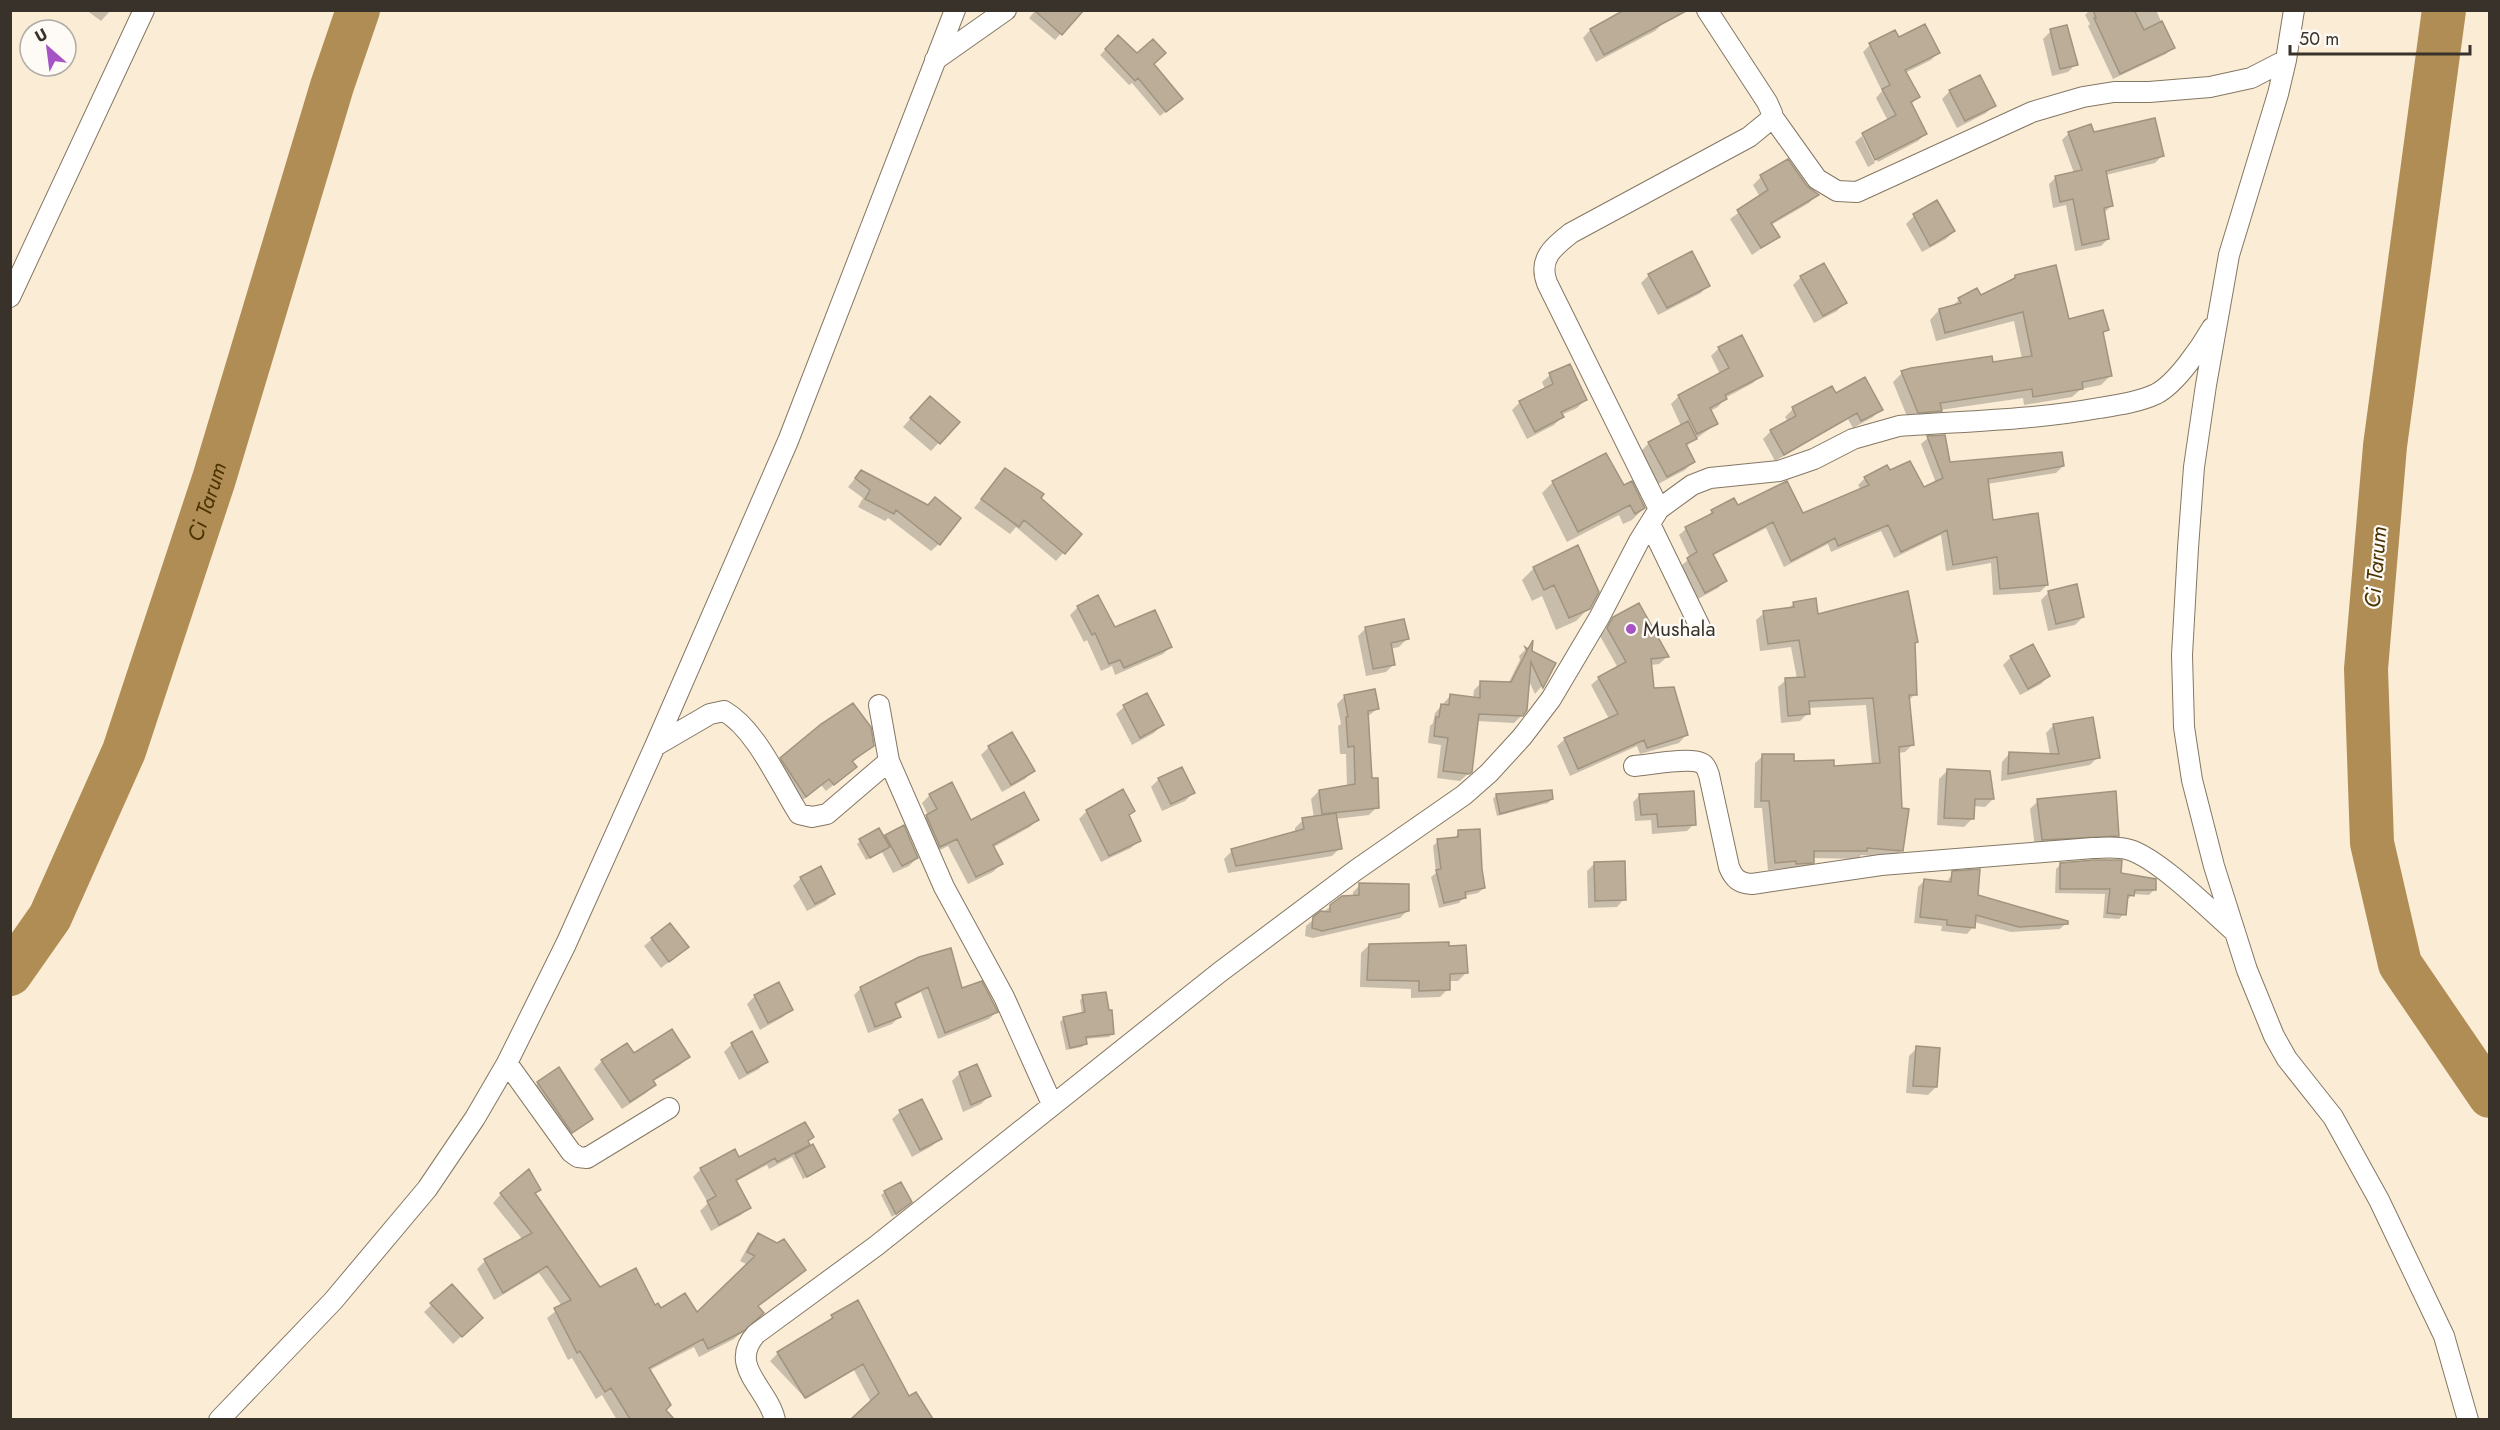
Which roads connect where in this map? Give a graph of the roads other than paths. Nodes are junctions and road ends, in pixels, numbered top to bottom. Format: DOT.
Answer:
graph roads {
  1 [pos="144,10"];
  2 [pos="955,10"];
  3 [pos="1006,10"];
  4 [pos="1707,10"];
  5 [pos="2294,10"];
  6 [pos="935,60"];
  7 [pos="2286,60"];
  8 [pos="1772,116"];
  9 [pos="10,297"];
  10 [pos="2217,319"];
  11 [pos="1654,517"];
  12 [pos="1700,627"];
  13 [pos="879,705"];
  14 [pos="655,746"];
  15 [pos="889,761"];
  16 [pos="1634,766"];
  17 [pos="2235,932"];
  18 [pos="507,1063"];
  19 [pos="1052,1104"];
  20 [pos="669,1108"];
  21 [pos="219,1419"];
  22 [pos="775,1419"];
  23 [pos="2468,1419"];
  1 -- 9 [label="street"];
  2 -- 6 [label="street"];
  3 -- 6 [label="street"];
  4 -- 8 [label="street"];
  5 -- 7 [label="street"];
  6 -- 14 [label="street"];
  7 -- 8 [label="street"];
  7 -- 10 [label="street"];
  8 -- 11 [label="street"];
  10 -- 11 [label="street"];
  10 -- 17 [label="street"];
  11 -- 12 [label="street"];
  11 -- 19 [label="street"];
  13 -- 15 [label="street"];
  14 -- 15 [label="street"];
  14 -- 18 [label="street"];
  15 -- 19 [label="street"];
  16 -- 17 [label="street"];
  17 -- 23 [label="street"];
  18 -- 20 [label="street"];
  18 -- 21 [label="street"];
  19 -- 22 [label="street"];
}
